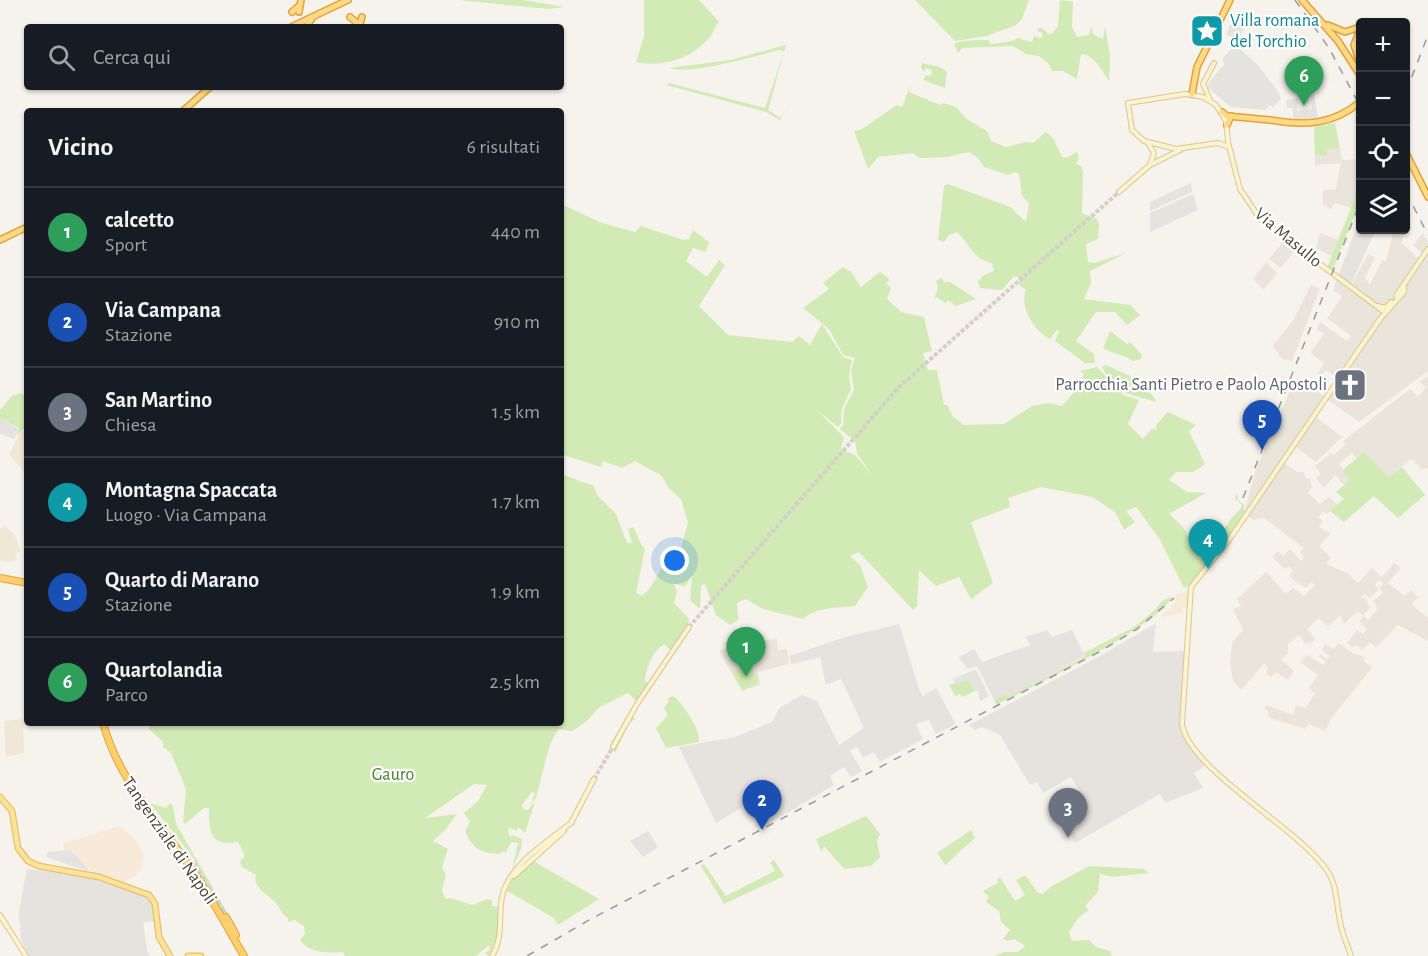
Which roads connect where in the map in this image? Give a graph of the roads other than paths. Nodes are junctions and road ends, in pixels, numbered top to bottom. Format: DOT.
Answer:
graph roads {
  1 [pos="339,0"];
  2 [pos="348,0"];
  3 [pos="1230,0"];
  4 [pos="1304,0"];
  5 [pos="300,3"];
  6 [pos="292,12"];
  7 [pos="305,13"];
  8 [pos="317,13"];
  9 [pos="350,16"];
  10 [pos="368,17"];
  11 [pos="291,24"];
  12 [pos="297,24"];
  13 [pos="308,24"];
  14 [pos="357,24"];
  15 [pos="361,24"];
  16 [pos="1328,25"];
  17 [pos="1356,29"];
  18 [pos="1214,63"];
  19 [pos="1356,63"];
  20 [pos="1358,72"];
  21 [pos="209,90"];
  22 [pos="1192,94"];
  23 [pos="1210,100"];
  24 [pos="1356,105"];
  25 [pos="188,108"];
  26 [pos="1222,112"];
  27 [pos="1231,116"];
  28 [pos="1227,125"];
  29 [pos="1227,136"];
  30 [pos="1148,143"];
  31 [pos="1218,143"];
  32 [pos="1229,147"];
  33 [pos="1182,149"];
  34 [pos="1410,161"];
  35 [pos="1150,165"];
  36 [pos="1410,168"];
  37 [pos="1119,192"];
  38 [pos="1428,199"];
  39 [pos="24,230"];
  40 [pos="0,242"];
  41 [pos="1428,249"];
  42 [pos="1385,310"];
  43 [pos="0,576"];
  44 [pos="24,581"];
  45 [pos="689,627"];
  46 [pos="106,726"];
  47 [pos="106,726"];
  48 [pos="613,747"];
  49 [pos="594,779"];
  50 [pos="0,797"];
  51 [pos="572,822"];
  52 [pos="192,862"];
  53 [pos="509,880"];
  54 [pos="0,915"];
  55 [pos="226,916"];
  56 [pos="170,955"];
  57 [pos="26,956"];
  58 [pos="188,956"];
  59 [pos="201,956"];
  60 [pos="246,956"];
  61 [pos="492,956"];
  62 [pos="1351,956"];
  1 -- 11 [label="highway"];
  2 -- 8 [label="highway"];
  3 -- 22 [label="highway"];
  4 -- 16 [label="highway"];
  4 -- 20 [label="highway"];
  5 -- 6 [label="highway"];
  5 -- 7 [label="highway"];
  8 -- 12 [label="highway"];
  8 -- 13 [label="highway"];
  9 -- 14 [label="highway"];
  10 -- 15 [label="highway"];
  16 -- 17 [label="highway"];
  16 -- 19 [label="highway"];
  18 -- 23 [label="main road"];
  21 -- 25 [label="highway"];
  22 -- 23 [label="main road, Via Masullo"];
  22 -- 30 [label="main road, Via Masullo"];
  23 -- 26 [label="main road, Via Masullo"];
  24 -- 27 [label="highway, bridge"];
  26 -- 27 [label="highway"];
  26 -- 28 [label="main road, Via Masullo"];
  27 -- 28 [label="highway"];
  28 -- 29 [label="main road, Via Masullo"];
  29 -- 31 [label="main road"];
  29 -- 32 [label="main road, Via Masullo"];
  30 -- 33 [label="main road"];
  30 -- 35 [label="main road"];
  31 -- 32 [label="main road"];
  31 -- 33 [label="main road"];
  32 -- 42 [label="main road, Via Masullo"];
  33 -- 35 [label="main road"];
  34 -- 38 [label="highway"];
  35 -- 37 [label="main road"];
  36 -- 38 [label="highway"];
  39 -- 40 [label="highway"];
  41 -- 42 [label="main road"];
  42 -- 62 [label="main road"];
  43 -- 44 [label="highway"];
  45 -- 48 [label="main road"];
  46 -- 52 [label="highway, Tangenziale di Napoli"];
  47 -- 60 [label="highway, Tangenziale di Napoli"];
  49 -- 51 [label="main road"];
  50 -- 56 [label="main road"];
  51 -- 53 [label="main road"];
  51 -- 53 [label="main road"];
  53 -- 61 [label="main road"];
  54 -- 57 [label="main road"];
  55 -- 60 [label="highway, Tangenziale di Napoli"];
  58 -- 59 [label="main road"];
}
